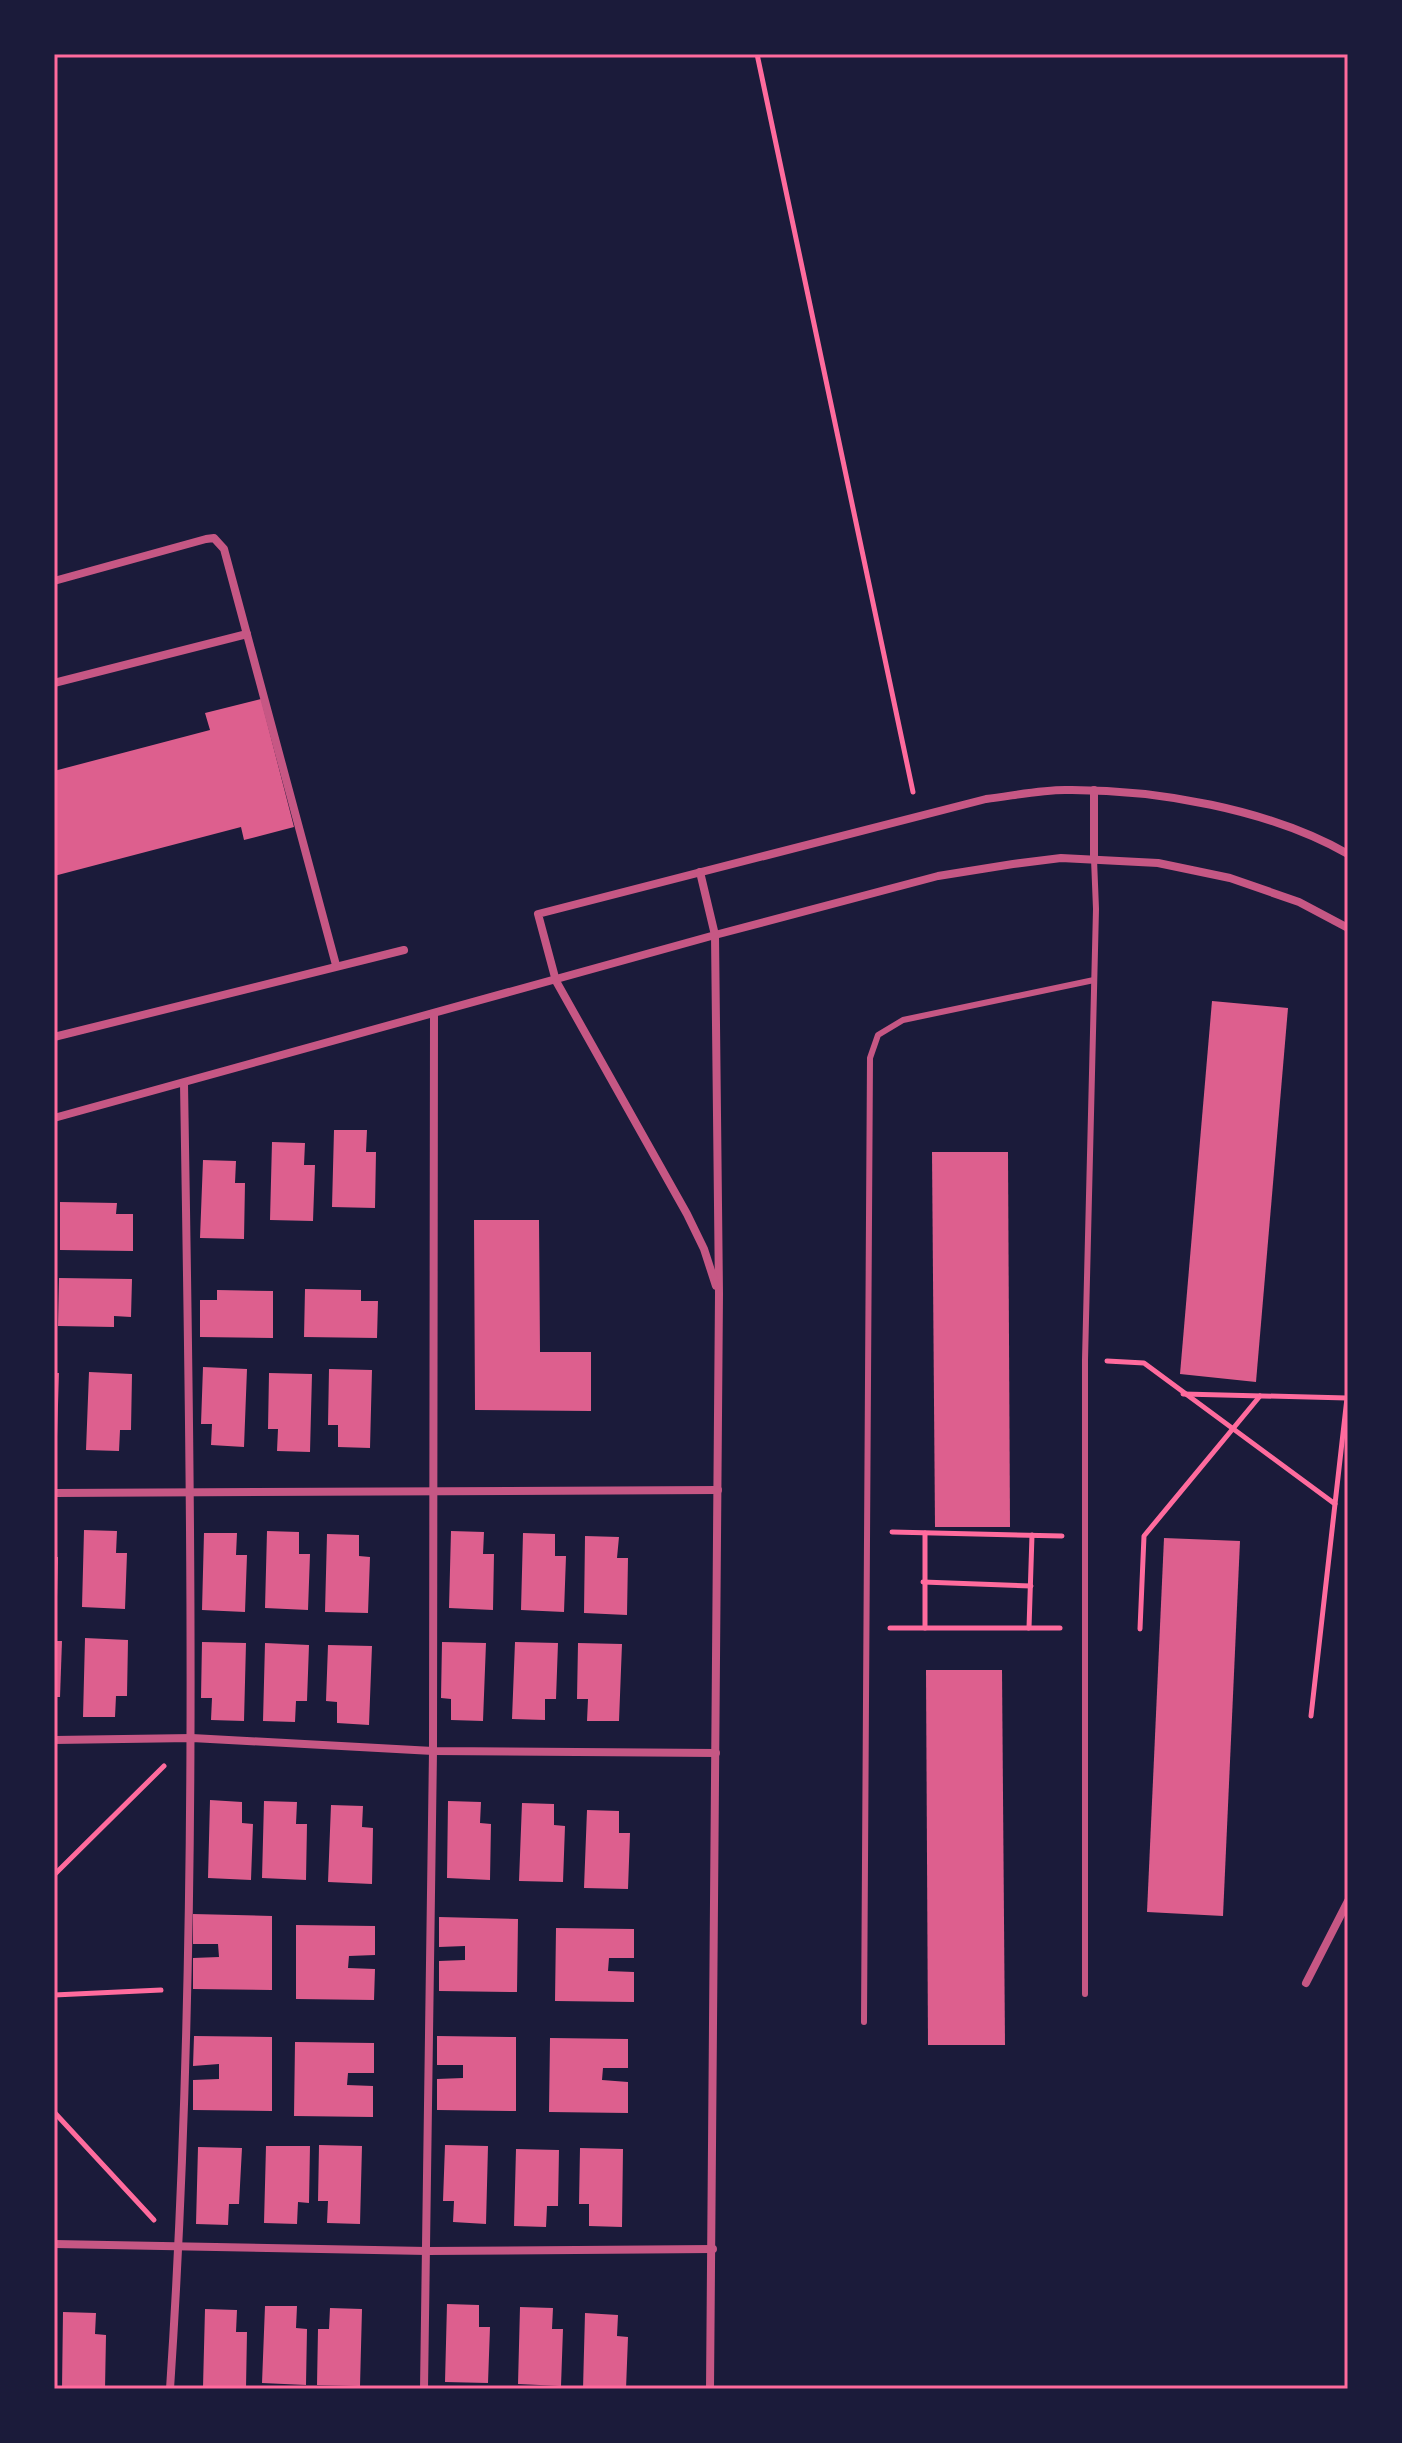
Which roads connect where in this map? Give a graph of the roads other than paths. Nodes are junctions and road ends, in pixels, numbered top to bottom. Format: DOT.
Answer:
graph roads {
  1 [pos="54,581"];
  2 [pos="247,634"];
  3 [pos="54,683"];
  4 [pos="1094,790"];
  5 [pos="1348,854"];
  6 [pos="1094,859"];
  7 [pos="700,872"];
  8 [pos="1348,928"];
  9 [pos="715,935"];
  10 [pos="404,950"];
  11 [pos="336,965"];
  12 [pos="1094,980"];
  13 [pos="556,981"];
  14 [pos="434,1014"];
  15 [pos="54,1037"];
  16 [pos="184,1083"];
  17 [pos="54,1118"];
  18 [pos="719,1294"];
  19 [pos="718,1490"];
  20 [pos="191,1492"];
  21 [pos="433,1492"];
  22 [pos="54,1493"];
  23 [pos="192,1738"];
  24 [pos="54,1740"];
  25 [pos="433,1751"];
  26 [pos="716,1753"];
  27 [pos="1348,1901"];
  28 [pos="1306,1983"];
  29 [pos="1085,1994"];
  30 [pos="864,2022"];
  31 [pos="54,2244"];
  32 [pos="179,2247"];
  33 [pos="713,2249"];
  34 [pos="427,2251"];
  35 [pos="170,2389"];
  36 [pos="424,2389"];
  37 [pos="710,2389"];
  1 -- 2 [label="street"];
  2 -- 3 [label="street"];
  2 -- 11 [label="street"];
  4 -- 5 [label="street"];
  4 -- 6 [label="street"];
  4 -- 7 [label="street"];
  6 -- 8 [label="street"];
  6 -- 9 [label="street"];
  6 -- 12 [label="lane"];
  7 -- 9 [label="street"];
  7 -- 13 [label="street"];
  9 -- 13 [label="street"];
  9 -- 18 [label="street"];
  10 -- 11 [label="street"];
  11 -- 15 [label="street"];
  12 -- 29 [label="lane"];
  12 -- 30 [label="lane"];
  13 -- 14 [label="street"];
  13 -- 18 [label="street"];
  14 -- 16 [label="street"];
  14 -- 21 [label="street"];
  16 -- 17 [label="street"];
  16 -- 20 [label="street"];
  18 -- 19 [label="street"];
  19 -- 21 [label="street"];
  19 -- 26 [label="street"];
  20 -- 21 [label="street"];
  20 -- 22 [label="street"];
  20 -- 23 [label="street"];
  21 -- 25 [label="street"];
  23 -- 24 [label="street"];
  23 -- 25 [label="street"];
  23 -- 32 [label="street"];
  25 -- 26 [label="street"];
  25 -- 34 [label="street"];
  26 -- 33 [label="street"];
  27 -- 28 [label="street"];
  31 -- 32 [label="street"];
  32 -- 34 [label="street"];
  32 -- 35 [label="street"];
  33 -- 34 [label="street"];
  33 -- 37 [label="street"];
  34 -- 36 [label="street"];
}
